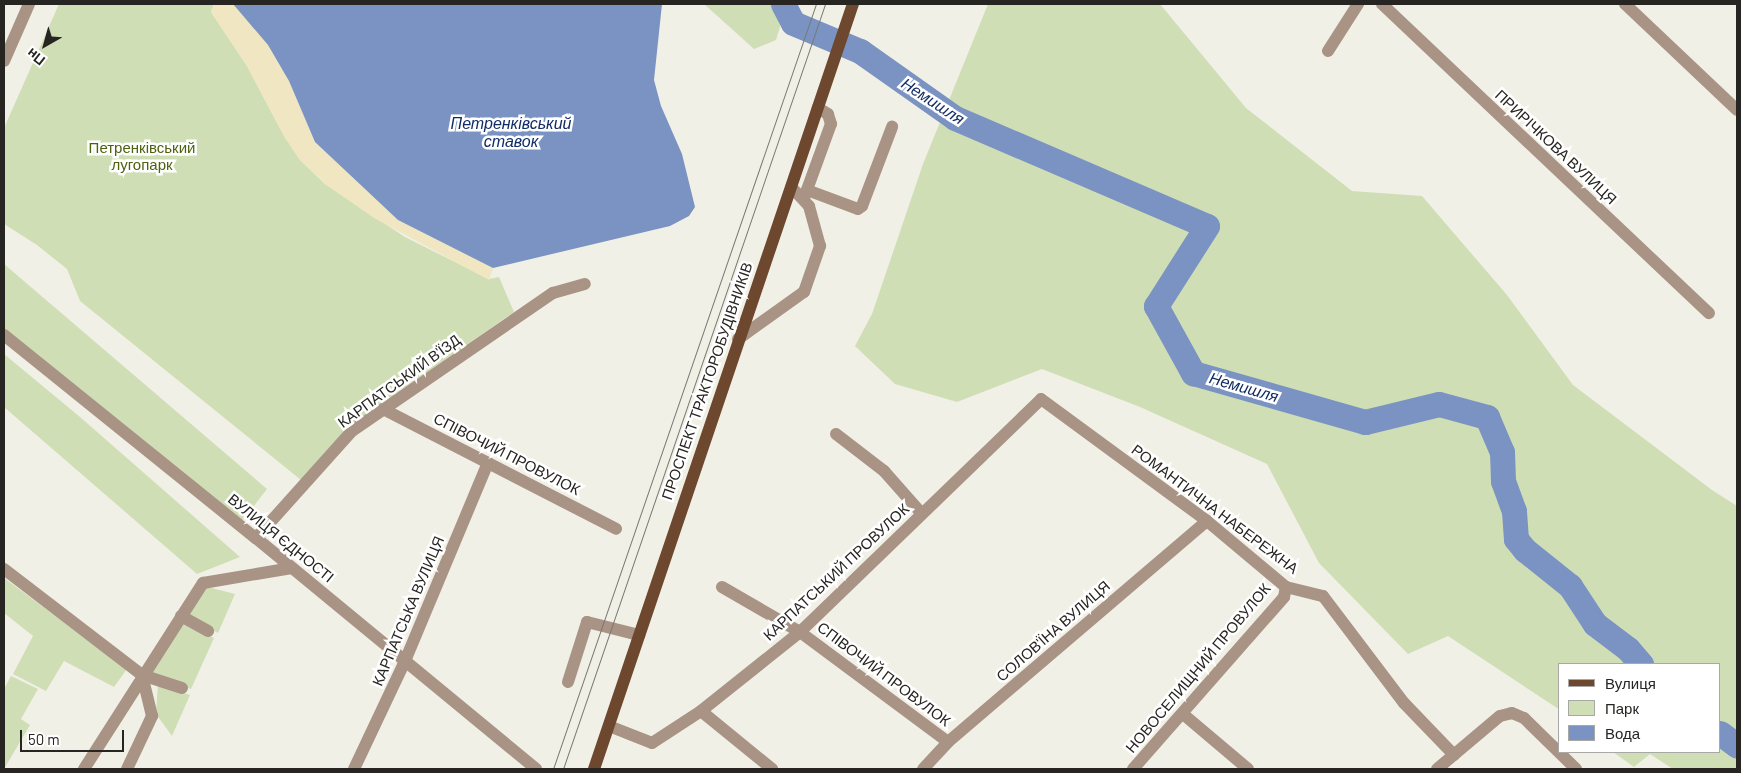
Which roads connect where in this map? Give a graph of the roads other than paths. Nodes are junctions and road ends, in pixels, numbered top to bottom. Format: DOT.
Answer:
graph roads {
  1 [pos="29,4"];
  2 [pos="854,4"];
  3 [pos="1358,4"];
  4 [pos="1382,4"];
  5 [pos="1625,4"];
  6 [pos="1328,51"];
  7 [pos="4,61"];
  8 [pos="818,108"];
  9 [pos="1737,110"];
  10 [pos="892,127"];
  11 [pos="791,187"];
  12 [pos="805,195"];
  13 [pos="585,284"];
  14 [pos="1709,313"];
  15 [pos="4,335"];
  16 [pos="738,339"];
  17 [pos="1040,399"];
  18 [pos="383,409"];
  19 [pos="836,434"];
  20 [pos="488,463"];
  21 [pos="922,514"];
  22 [pos="1207,521"];
  23 [pos="616,529"];
  24 [pos="256,538"];
  25 [pos="292,568"];
  26 [pos="4,569"];
  27 [pos="722,587"];
  28 [pos="1286,587"];
  29 [pos="181,616"];
  30 [pos="208,631"];
  31 [pos="800,632"];
  32 [pos="639,635"];
  33 [pos="405,661"];
  34 [pos="142,676"];
  35 [pos="568,682"];
  36 [pos="182,688"];
  37 [pos="701,711"];
  38 [pos="1183,714"];
  39 [pos="609,726"];
  40 [pos="948,742"];
  41 [pos="1558,751"];
  42 [pos="1560,753"];
  43 [pos="1454,755"];
  44 [pos="84,769"];
  45 [pos="127,769"];
  46 [pos="354,769"];
  47 [pos="536,769"];
  48 [pos="594,769"];
  49 [pos="772,769"];
  50 [pos="923,769"];
  51 [pos="1133,769"];
  52 [pos="1248,769"];
  53 [pos="1437,769"];
  54 [pos="1576,769"];
  1 -- 7 [label="street"];
  2 -- 8 [label="main road, ПРОСПЕКТ ТРАКТОРОБУДІВНИКІВ"];
  3 -- 6 [label="street"];
  4 -- 14 [label="street, ПРИРІЧКОВА ВУЛИЦЯ"];
  5 -- 9 [label="street"];
  8 -- 11 [label="main road, ПРОСПЕКТ ТРАКТОРОБУДІВНИКІВ"];
  8 -- 12 [label="street"];
  10 -- 12 [label="street"];
  11 -- 12 [label="street"];
  11 -- 16 [label="main road, ПРОСПЕКТ ТРАКТОРОБУДІВНИКІВ"];
  12 -- 16 [label="street"];
  13 -- 18 [label="street, КАРПАТСЬКИЙ В'ЇЗД"];
  15 -- 24 [label="street, ВУЛИЦЯ ЄДНОСТІ"];
  16 -- 32 [label="main road, ПРОСПЕКТ ТРАКТОРОБУДІВНИКІВ"];
  17 -- 21 [label="street, КАРПАТСЬКИЙ ПРОВУЛОК"];
  17 -- 22 [label="street, РОМАНТИЧНА НАБЕРЕЖНА"];
  18 -- 20 [label="street, СПІВОЧИЙ ПРОВУЛОК"];
  18 -- 24 [label="street, КАРПАТСЬКИЙ В'ЇЗД"];
  19 -- 21 [label="street"];
  20 -- 23 [label="street, СПІВОЧИЙ ПРОВУЛОК"];
  20 -- 33 [label="street, КАРПАТСЬКА ВУЛИЦЯ"];
  21 -- 31 [label="street, КАРПАТСЬКИЙ ПРОВУЛОК"];
  22 -- 28 [label="street, РОМАНТИЧНА НАБЕРЕЖНА"];
  22 -- 40 [label="street, СОЛОВ'ЇНА ВУЛИЦЯ"];
  24 -- 25 [label="street, ВУЛИЦЯ ЄДНОСТІ"];
  25 -- 29 [label="street"];
  25 -- 33 [label="street, ВУЛИЦЯ ЄДНОСТІ"];
  26 -- 34 [label="street"];
  27 -- 31 [label="street, СПІВОЧИЙ ПРОВУЛОК"];
  28 -- 38 [label="street, НОВОСЕЛИЩНИЙ ПРОВУЛОК"];
  28 -- 43 [label="street, РОМАНТИЧНА НАБЕРЕЖНА"];
  29 -- 30 [label="street"];
  29 -- 34 [label="street"];
  31 -- 37 [label="street, КАРПАТСЬКИЙ ПРОВУЛОК"];
  31 -- 40 [label="street, СПІВОЧИЙ ПРОВУЛОК"];
  32 -- 35 [label="street"];
  32 -- 39 [label="main road, ПРОСПЕКТ ТРАКТОРОБУДІВНИКІВ"];
  33 -- 46 [label="street, КАРПАТСЬКА ВУЛИЦЯ"];
  33 -- 47 [label="street, ВУЛИЦЯ ЄДНОСТІ"];
  34 -- 36 [label="street"];
  34 -- 44 [label="street"];
  34 -- 45 [label="street"];
  37 -- 39 [label="street, КАРПАТСЬКИЙ ПРОВУЛОК"];
  37 -- 49 [label="street"];
  38 -- 51 [label="street, НОВОСЕЛИЩНИЙ ПРОВУЛОК"];
  38 -- 52 [label="street"];
  39 -- 48 [label="main road, ПРОСПЕКТ ТРАКТОРОБУДІВНИКІВ"];
  40 -- 50 [label="street, СОЛОВ'ЇНА ВУЛИЦЯ"];
  41 -- 43 [label="street"];
  42 -- 54 [label="street"];
  43 -- 53 [label="street"];
}
